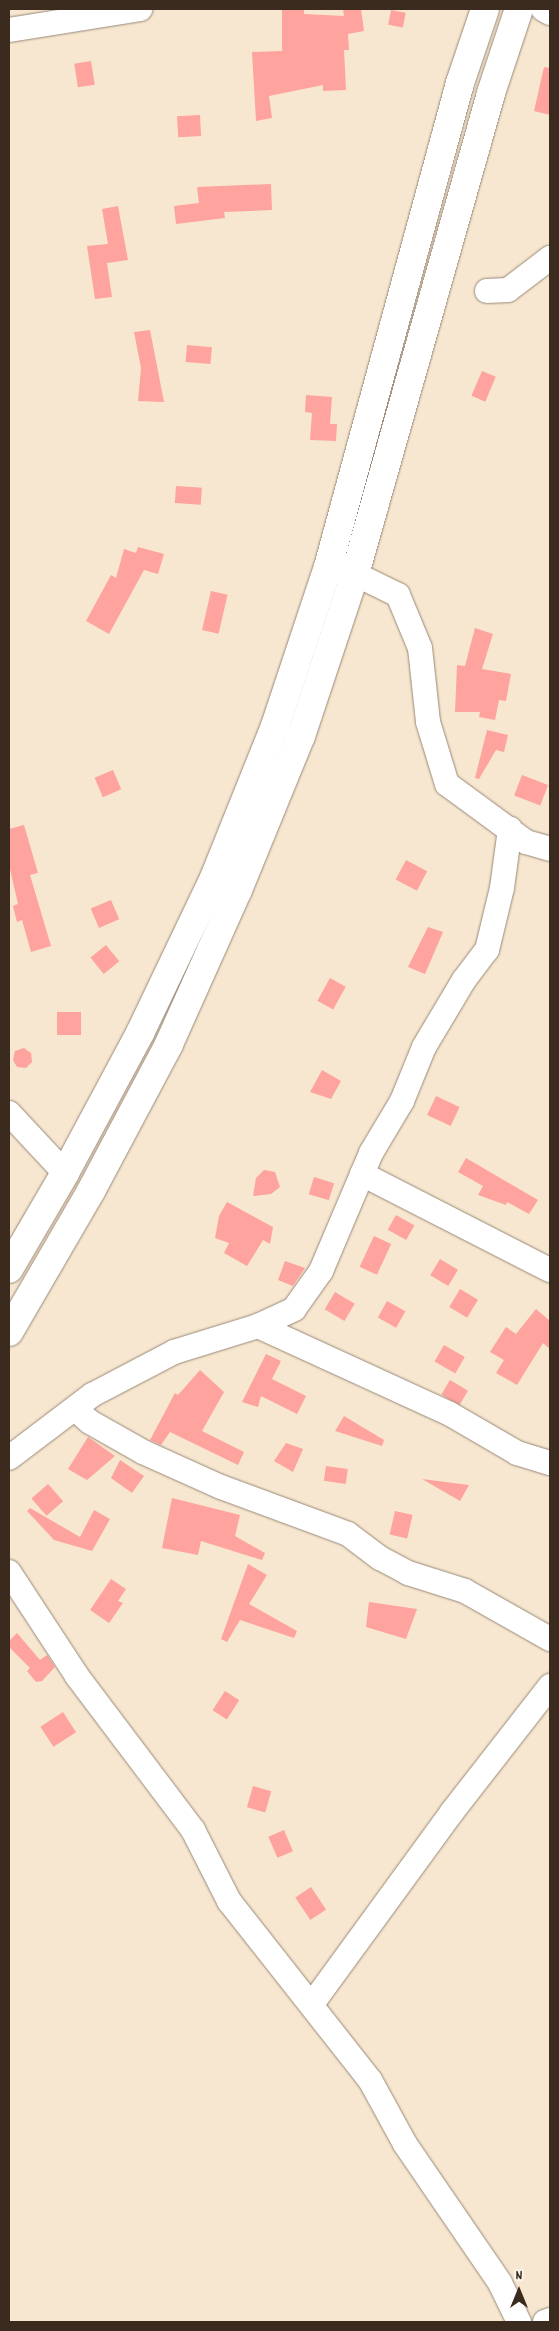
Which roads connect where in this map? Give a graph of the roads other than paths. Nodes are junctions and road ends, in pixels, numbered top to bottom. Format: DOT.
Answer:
graph roads {
  1 [pos="140,9"];
  2 [pos="485,9"];
  3 [pos="519,9"];
  4 [pos="542,9"];
  5 [pos="550,13"];
  6 [pos="9,30"];
  7 [pos="550,258"];
  8 [pos="487,292"];
  9 [pos="328,567"];
  10 [pos="355,574"];
  11 [pos="510,829"];
  12 [pos="550,849"];
  13 [pos="9,1113"];
  14 [pos="65,1173"];
  15 [pos="362,1174"];
  16 [pos="9,1269"];
  17 [pos="550,1270"];
  18 [pos="258,1326"];
  19 [pos="9,1332"];
  20 [pos="75,1409"];
  21 [pos="9,1458"];
  22 [pos="550,1463"];
  23 [pos="9,1572"];
  24 [pos="550,1639"];
  25 [pos="550,1686"];
  26 [pos="312,2004"];
  27 [pos="550,2320"];
  28 [pos="519,2322"];
  29 [pos="544,2322"];
  1 -- 6 [label="street"];
  2 -- 9 [label="main road"];
  3 -- 10 [label="main road"];
  4 -- 5 [label="street"];
  7 -- 8 [label="street"];
  9 -- 10 [label="street"];
  9 -- 14 [label="main road"];
  10 -- 11 [label="street"];
  10 -- 19 [label="main road"];
  11 -- 12 [label="street"];
  11 -- 15 [label="street"];
  13 -- 14 [label="street"];
  14 -- 16 [label="main road"];
  15 -- 17 [label="street"];
  15 -- 18 [label="street"];
  18 -- 20 [label="street"];
  18 -- 22 [label="street"];
  20 -- 21 [label="street"];
  20 -- 24 [label="street"];
  23 -- 26 [label="street"];
  25 -- 26 [label="street"];
  26 -- 28 [label="street"];
  27 -- 29 [label="street"];
}
